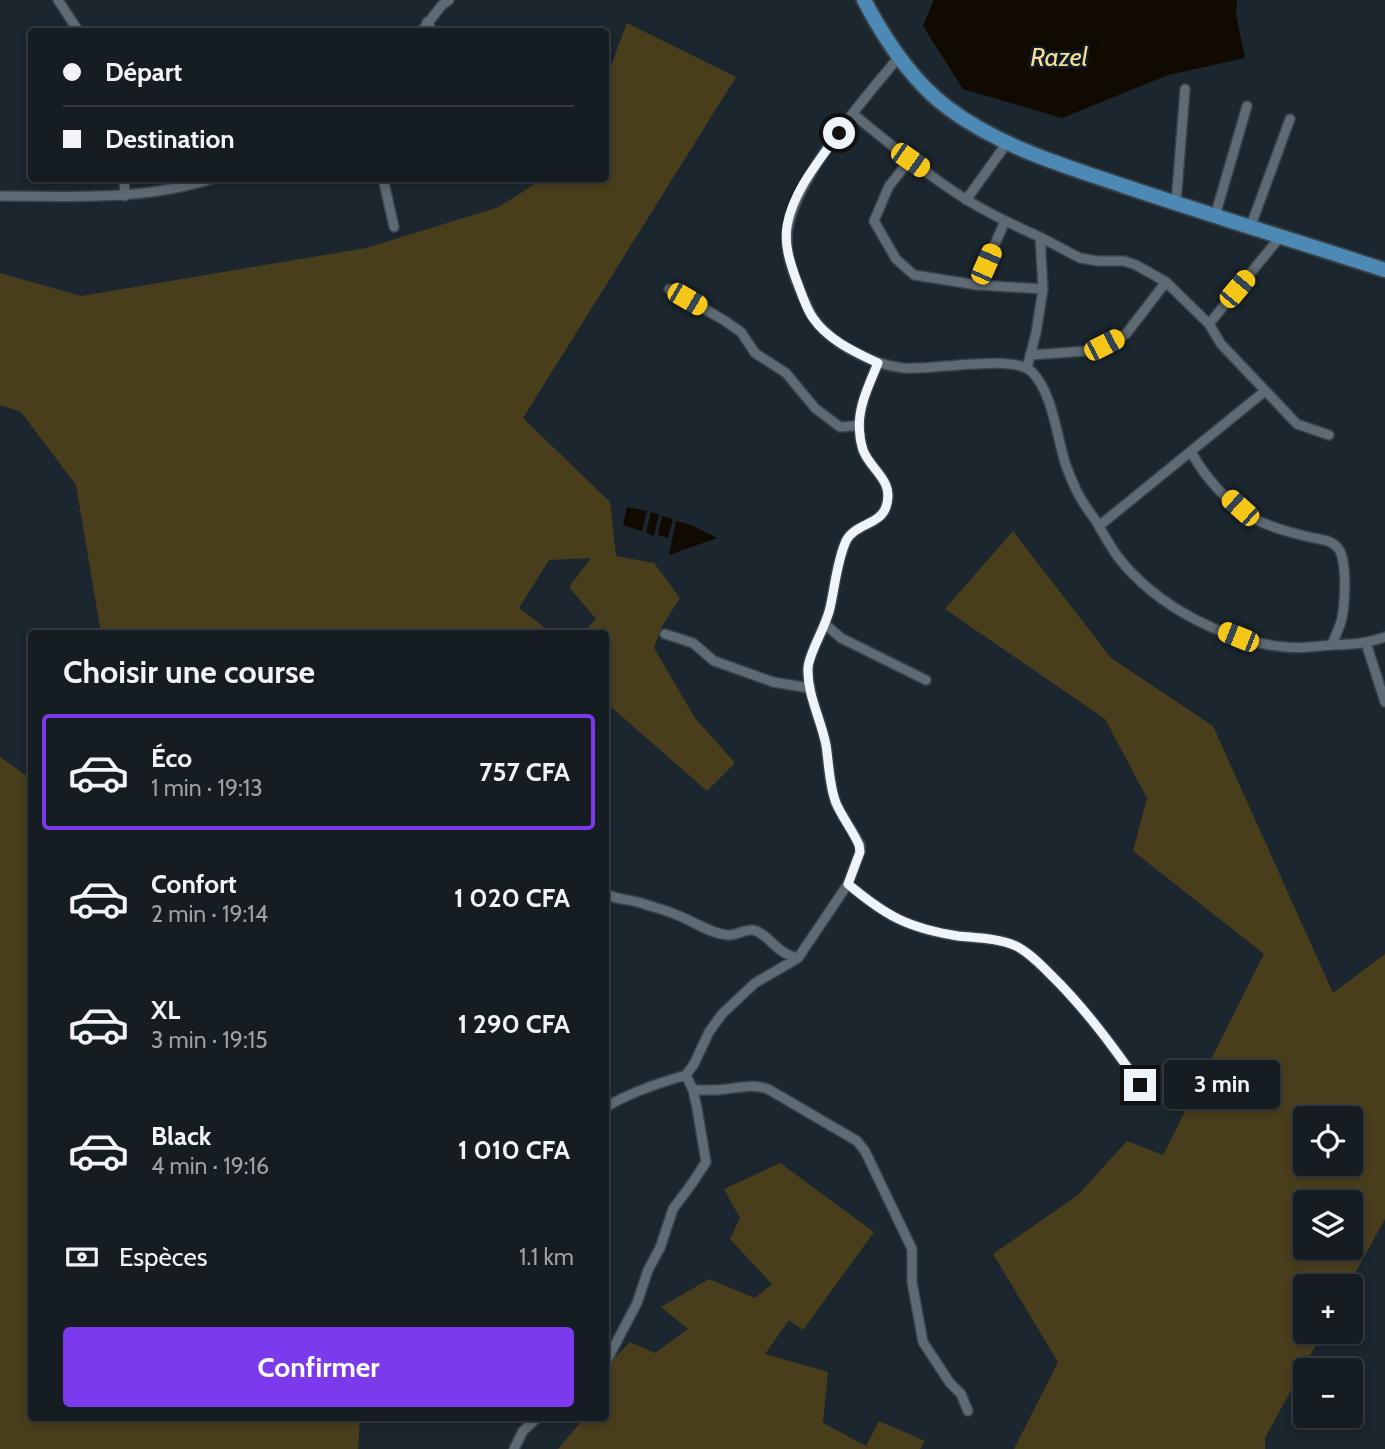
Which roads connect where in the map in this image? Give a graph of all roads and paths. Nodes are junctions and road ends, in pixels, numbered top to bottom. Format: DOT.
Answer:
graph roads {
  1 [pos="58,0"];
  2 [pos="449,0"];
  3 [pos="864,0"];
  4 [pos="427,22"];
  5 [pos="76,28"];
  6 [pos="423,28"];
  7 [pos="431,28"];
  8 [pos="899,57"];
  9 [pos="1185,89"];
  10 [pos="1247,106"];
  11 [pos="853,114"];
  12 [pos="1290,120"];
  13 [pos="1007,143"];
  14 [pos="910,160"];
  15 [pos="124,182"];
  16 [pos="203,182"];
  17 [pos="384,182"];
  18 [pos="0,196"];
  19 [pos="125,196"];
  20 [pos="966,200"];
  21 [pos="1176,203"];
  22 [pos="1215,216"];
  23 [pos="1005,221"];
  24 [pos="394,228"];
  25 [pos="1250,228"];
  26 [pos="1040,237"];
  27 [pos="1280,237"];
  28 [pos="1385,270"];
  29 [pos="1166,282"];
  30 [pos="977,285"];
  31 [pos="669,289"];
  32 [pos="1043,289"];
  33 [pos="1209,324"];
  34 [pos="1030,355"];
  35 [pos="878,363"];
  36 [pos="1027,368"];
  37 [pos="1265,391"];
  38 [pos="859,423"];
  39 [pos="1329,435"];
  40 [pos="1191,452"];
  41 [pos="1099,526"];
  42 [pos="825,625"];
  43 [pos="665,634"];
  44 [pos="1385,637"];
  45 [pos="1366,643"];
  46 [pos="1332,645"];
  47 [pos="926,680"];
  48 [pos="809,688"];
  49 [pos="1385,702"];
  50 [pos="848,884"];
  51 [pos="609,895"];
  52 [pos="799,958"];
  53 [pos="686,1076"];
  54 [pos="1140,1085"];
  55 [pos="692,1090"];
  56 [pos="609,1105"];
  57 [pos="609,1356"];
  58 [pos="968,1411"];
  59 [pos="534,1421"];
  60 [pos="514,1449"];
  1 -- 5 [label="street"];
  2 -- 4 [label="street"];
  3 -- 8 [label="main road"];
  4 -- 6 [label="street"];
  4 -- 7 [label="street"];
  8 -- 11 [label="street"];
  8 -- 13 [label="main road"];
  9 -- 21 [label="street"];
  10 -- 22 [label="street"];
  11 -- 14 [label="street"];
  11 -- 35 [label="street"];
  12 -- 25 [label="street"];
  13 -- 20 [label="street"];
  13 -- 21 [label="main road"];
  14 -- 20 [label="street"];
  14 -- 30 [label="street"];
  15 -- 19 [label="street"];
  16 -- 19 [label="street"];
  17 -- 24 [label="street"];
  18 -- 19 [label="street"];
  20 -- 23 [label="street"];
  21 -- 22 [label="main road"];
  22 -- 25 [label="main road"];
  23 -- 26 [label="street"];
  23 -- 30 [label="street"];
  25 -- 27 [label="main road"];
  26 -- 29 [label="street"];
  26 -- 32 [label="street"];
  27 -- 28 [label="main road"];
  27 -- 33 [label="street"];
  29 -- 33 [label="street"];
  29 -- 34 [label="street"];
  30 -- 32 [label="street"];
  31 -- 38 [label="street"];
  32 -- 34 [label="street"];
  33 -- 37 [label="street"];
  34 -- 36 [label="street"];
  35 -- 36 [label="street"];
  35 -- 38 [label="street"];
  36 -- 41 [label="street"];
  37 -- 39 [label="street"];
  37 -- 40 [label="street"];
  38 -- 42 [label="street"];
  40 -- 41 [label="street"];
  40 -- 46 [label="street"];
  41 -- 46 [label="street"];
  42 -- 47 [label="street"];
  42 -- 48 [label="street"];
  43 -- 48 [label="street"];
  44 -- 45 [label="street"];
  45 -- 46 [label="street"];
  45 -- 49 [label="street"];
  48 -- 50 [label="street"];
  50 -- 52 [label="street"];
  50 -- 54 [label="street"];
  51 -- 52 [label="street"];
  52 -- 53 [label="street"];
  53 -- 55 [label="street"];
  53 -- 56 [label="street"];
  55 -- 57 [label="street"];
  55 -- 58 [label="street"];
  59 -- 60 [label="street"];
}
